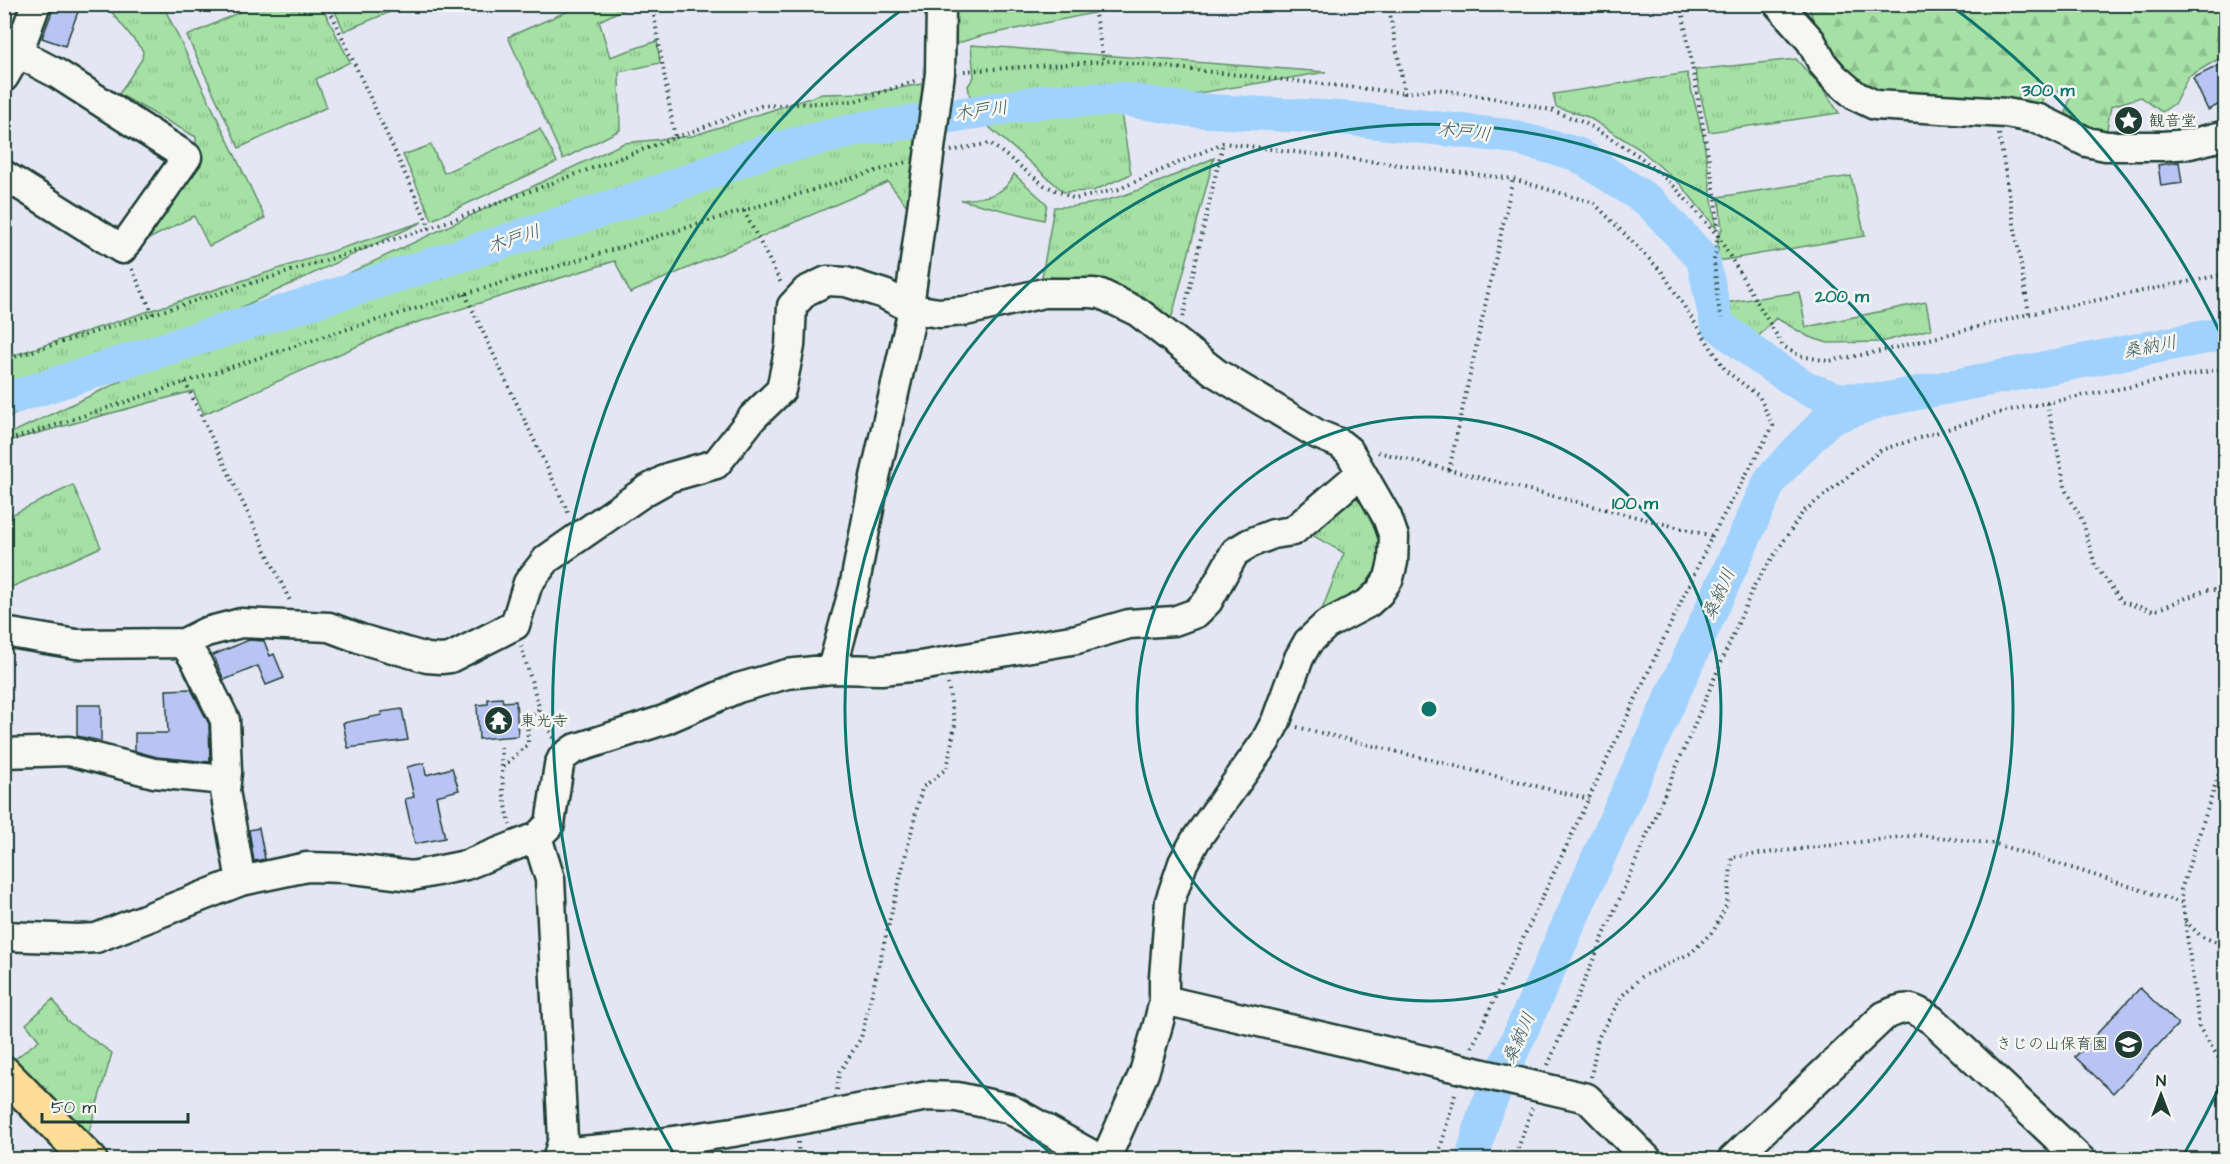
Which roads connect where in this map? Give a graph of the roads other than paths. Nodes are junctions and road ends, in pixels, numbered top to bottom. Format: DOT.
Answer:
graph roads {
  1 [pos="36,4"];
  2 [pos="941,4"];
  3 [pos="1778,4"];
  4 [pos="1804,4"];
  5 [pos="1811,41"];
  6 [pos="11,65"];
  7 [pos="2226,135"];
  8 [pos="4,175"];
  9 [pos="911,308"];
  10 [pos="1361,473"];
  11 [pos="4,632"];
  12 [pos="184,643"];
  13 [pos="832,669"];
  14 [pos="4,753"];
  15 [pos="225,780"];
  16 [pos="525,841"];
  17 [pos="241,881"];
  18 [pos="4,936"];
  19 [pos="1164,1000"];
  20 [pos="4,1073"];
  21 [pos="558,1156"];
  22 [pos="1639,1156"];
  23 [pos="90,1160"];
  24 [pos="1103,1160"];
  25 [pos="1732,1160"];
  26 [pos="2081,1160"];
  1 -- 6 [label="street"];
  2 -- 9 [label="street"];
  3 -- 5 [label="street"];
  4 -- 5 [label="street"];
  5 -- 7 [label="street"];
  6 -- 8 [label="street"];
  9 -- 10 [label="street"];
  9 -- 12 [label="street"];
  9 -- 13 [label="street"];
  10 -- 13 [label="street"];
  10 -- 19 [label="street"];
  11 -- 12 [label="street"];
  12 -- 15 [label="street"];
  13 -- 16 [label="street"];
  14 -- 15 [label="street"];
  15 -- 17 [label="street"];
  16 -- 17 [label="street"];
  16 -- 21 [label="street"];
  17 -- 18 [label="street"];
  19 -- 22 [label="street"];
  19 -- 24 [label="street"];
  20 -- 23 [label="main road"];
  21 -- 24 [label="street"];
  25 -- 26 [label="street"];
}
